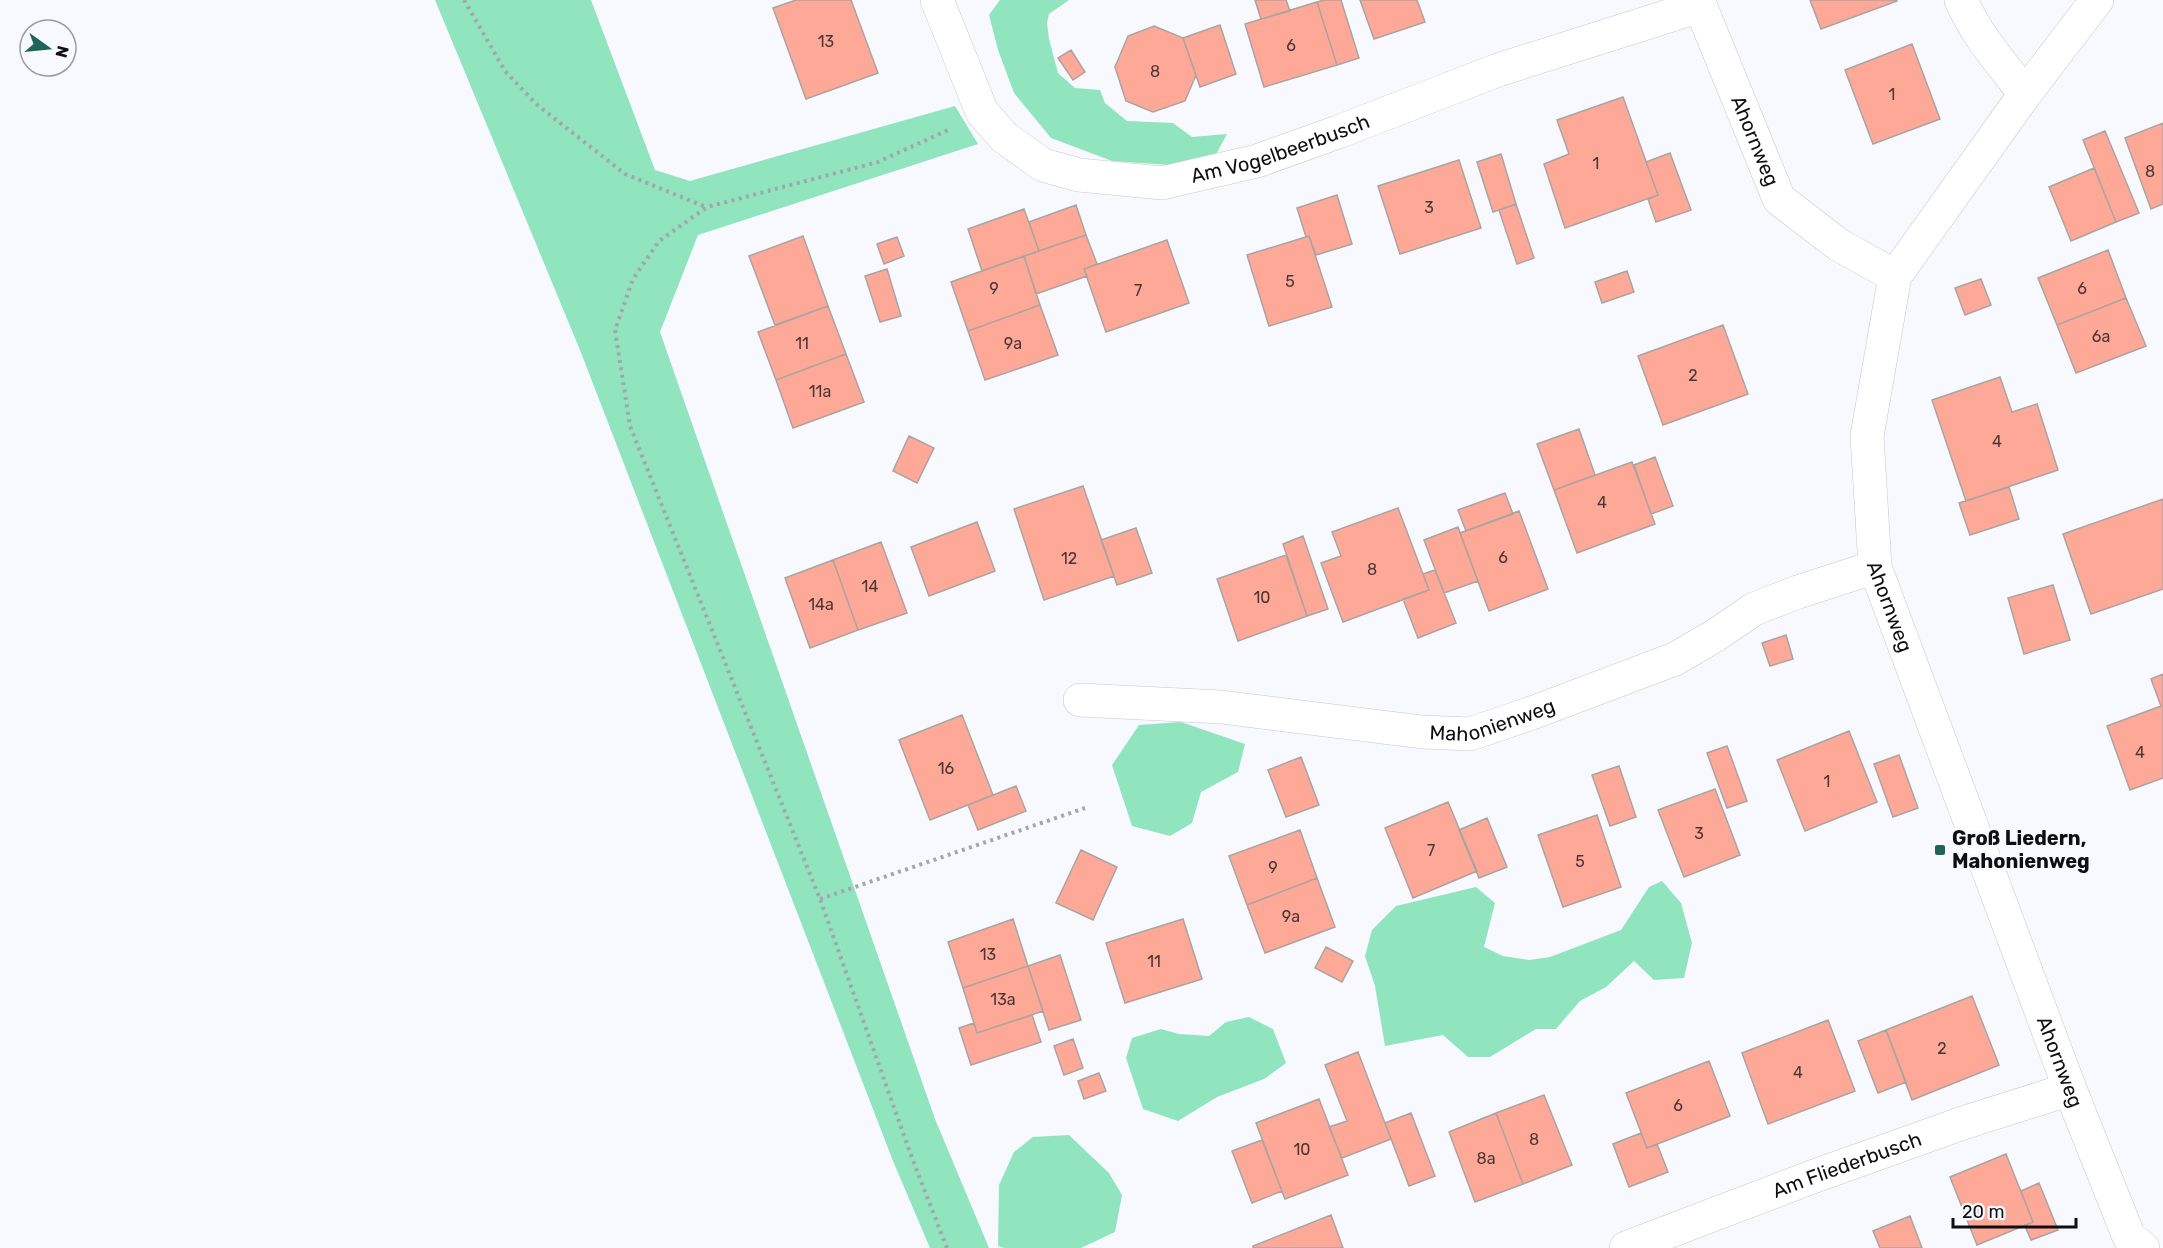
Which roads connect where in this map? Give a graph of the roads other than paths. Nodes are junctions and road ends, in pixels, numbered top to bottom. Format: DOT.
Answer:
graph roads {
  1 [pos="937,0"];
  2 [pos="1961,0"];
  3 [pos="2097,0"];
  4 [pos="1699,3"];
  5 [pos="2025,93"];
  6 [pos="1895,276"];
  7 [pos="1875,567"];
  8 [pos="1080,700"];
  9 [pos="2070,1089"];
  10 [pos="1626,1248"];
  11 [pos="2143,1248"];
  1 -- 4 [label="street, Am Vogelbeerbusch"];
  2 -- 5 [label="street"];
  3 -- 5 [label="street"];
  4 -- 6 [label="street, Ahornweg"];
  5 -- 6 [label="street"];
  6 -- 7 [label="street, Ahornweg"];
  7 -- 8 [label="street, Mahonienweg"];
  7 -- 9 [label="street, Ahornweg"];
  9 -- 10 [label="street, Am Fliederbusch"];
  9 -- 11 [label="street, Ahornweg"];
}
